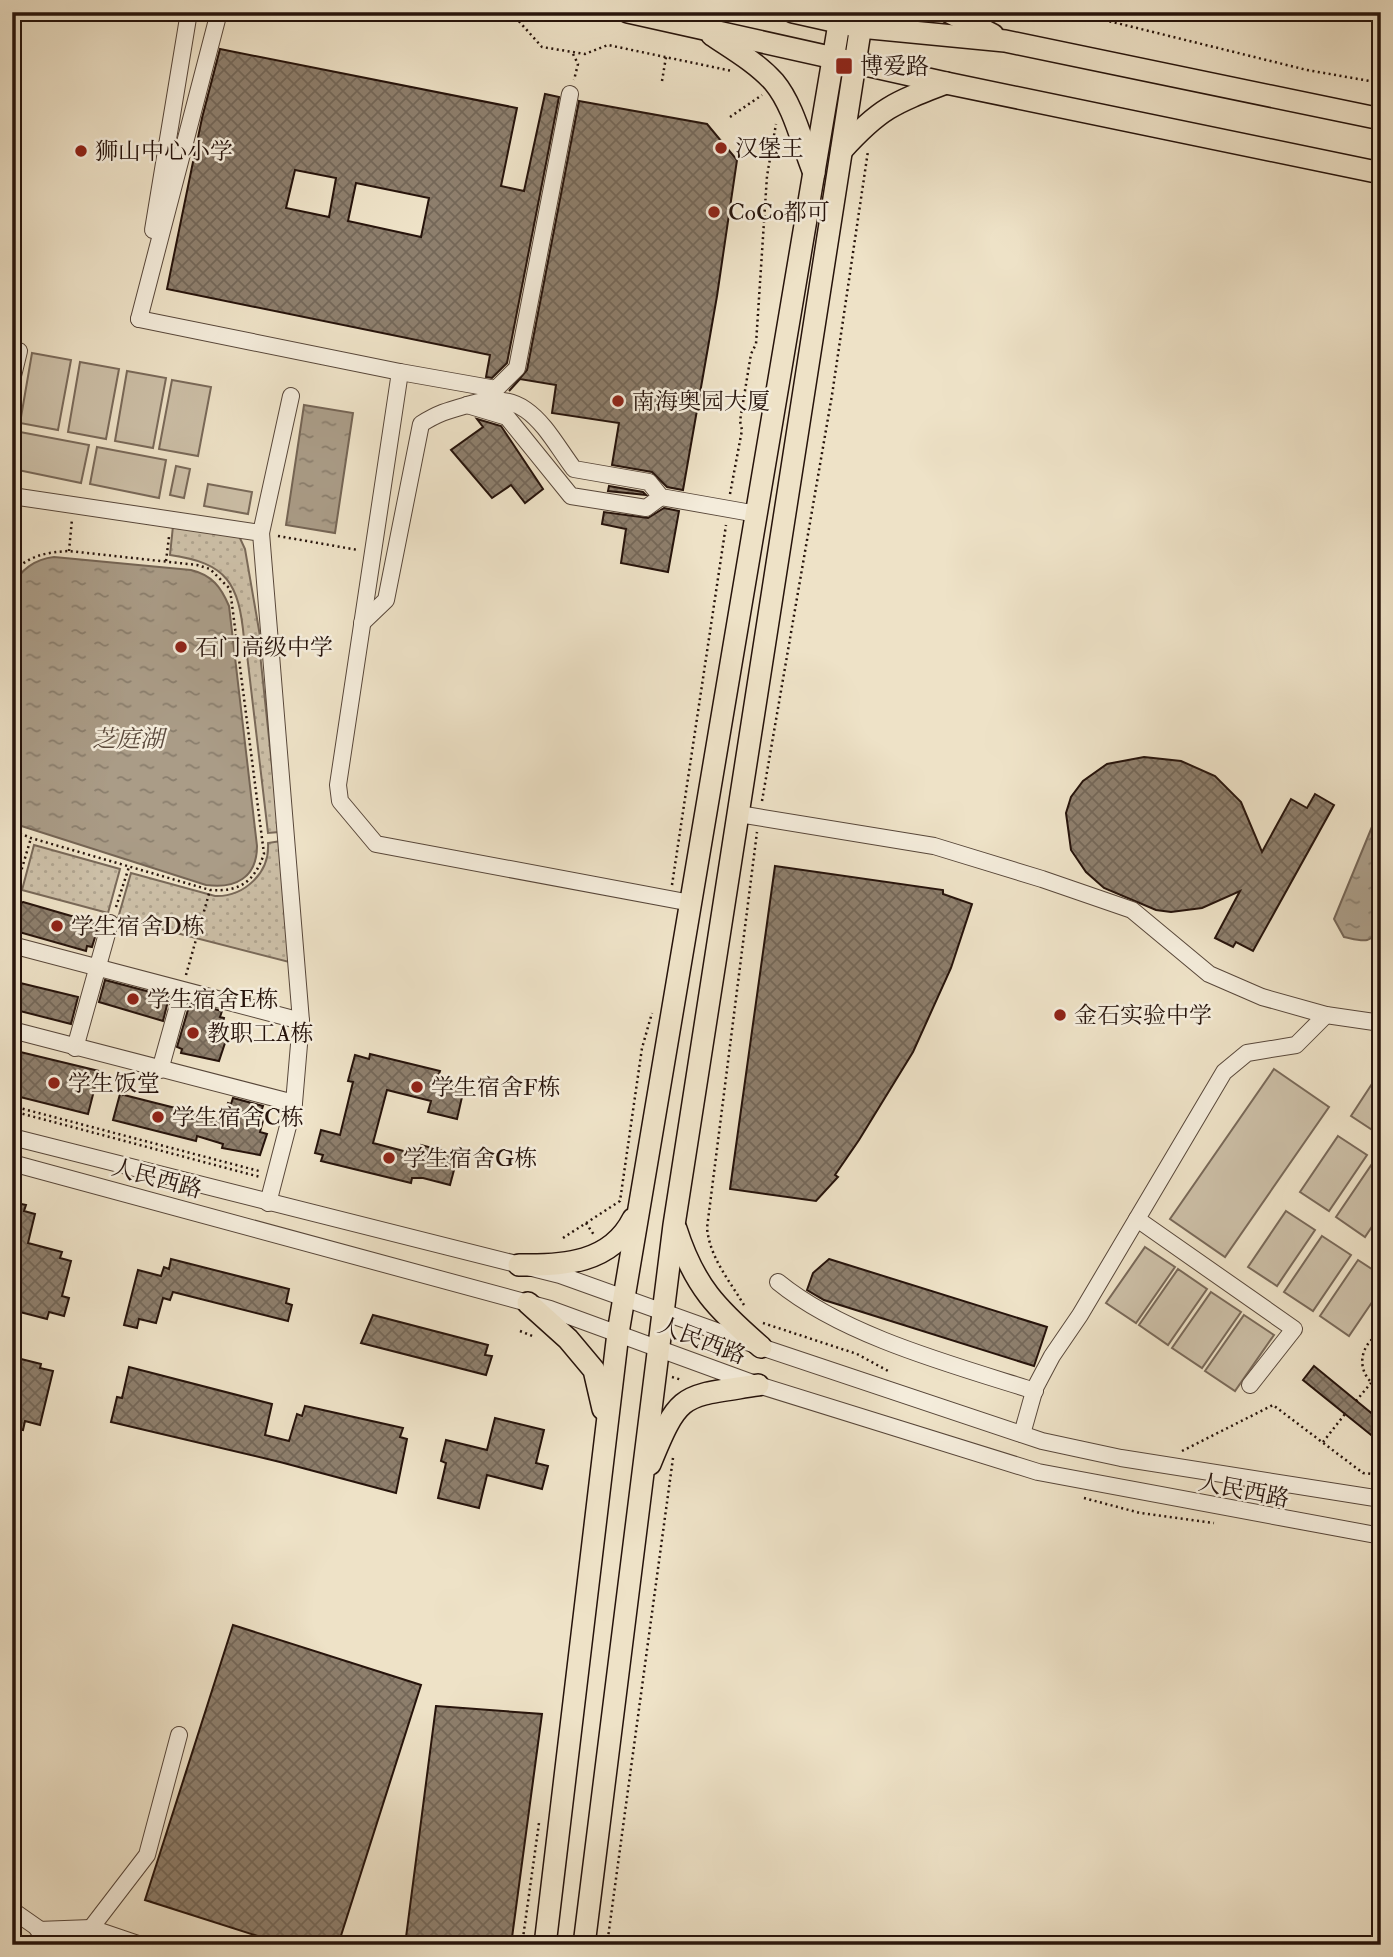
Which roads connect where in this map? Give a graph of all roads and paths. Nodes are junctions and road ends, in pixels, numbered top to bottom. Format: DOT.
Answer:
graph roads {
  1 [pos="189,12"];
  2 [pos="219,12"];
  3 [pos="488,12"];
  4 [pos="628,12"];
  5 [pos="793,12"];
  6 [pos="949,12"];
  7 [pos="1072,12"];
  8 [pos="851,19"];
  9 [pos="702,28"];
  10 [pos="1005,41"];
  11 [pos="573,53"];
  12 [pos="666,57"];
  13 [pos="834,57"];
  14 [pos="855,61"];
  15 [pos="578,64"];
  16 [pos="739,73"];
  17 [pos="662,81"];
  18 [pos="946,83"];
  19 [pos="1381,83"];
  20 [pos="757,86"];
  21 [pos="570,94"];
  22 [pos="763,94"];
  23 [pos="769,105"];
  24 [pos="730,117"];
  25 [pos="1381,119"];
  26 [pos="775,122"];
  27 [pos="842,150"];
  28 [pos="869,150"];
  29 [pos="814,173"];
  30 [pos="1381,173"];
  31 [pos="139,319"];
  32 [pos="19,351"];
  33 [pos="400,372"];
  34 [pos="12,380"];
  35 [pos="290,396"];
  36 [pos="467,405"];
  37 [pos="732,481"];
  38 [pos="12,496"];
  39 [pos="662,498"];
  40 [pos="73,505"];
  41 [pos="757,513"];
  42 [pos="171,519"];
  43 [pos="261,533"];
  44 [pos="724,535"];
  45 [pos="359,550"];
  46 [pos="69,551"];
  47 [pos="166,561"];
  48 [pos="12,575"];
  49 [pos="362,624"];
  50 [pos="709,629"];
  51 [pos="719,631"];
  52 [pos="764,786"];
  53 [pos="739,814"];
  54 [pos="12,830"];
  55 [pos="757,831"];
  56 [pos="31,838"];
  57 [pos="130,867"];
  58 [pos="674,871"];
  59 [pos="210,890"];
  60 [pos="12,899"];
  61 [pos="691,903"];
  62 [pos="110,923"];
  63 [pos="12,945"];
  64 [pos="97,966"];
  65 [pos="181,991"];
  66 [pos="654,1003"];
  67 [pos="1326,1015"];
  68 [pos="301,1021"];
  69 [pos="1381,1023"];
  70 [pos="12,1030"];
  71 [pos="75,1048"];
  72 [pos="160,1070"];
  73 [pos="294,1103"];
  74 [pos="12,1106"];
  75 [pos="12,1111"];
  76 [pos="12,1137"];
  77 [pos="12,1163"];
  78 [pos="274,1178"];
  79 [pos="268,1203"];
  80 [pos="639,1208"];
  81 [pos="1137,1219"];
  82 [pos="586,1223"];
  83 [pos="674,1225"];
  84 [pos="562,1238"];
  85 [pos="599,1242"];
  86 [pos="519,1265"];
  87 [pos="778,1282"];
  88 [pos="623,1298"];
  89 [pos="528,1303"];
  90 [pos="746,1308"];
  91 [pos="663,1313"];
  92 [pos="753,1320"];
  93 [pos="520,1331"];
  94 [pos="618,1333"];
  95 [pos="1381,1333"];
  96 [pos="539,1338"];
  97 [pos="657,1347"];
  98 [pos="761,1347"];
  99 [pos="684,1367"];
  100 [pos="891,1372"];
  101 [pos="670,1376"];
  102 [pos="682,1380"];
  103 [pos="1370,1383"];
  104 [pos="758,1385"];
  105 [pos="1250,1385"];
  106 [pos="686,1390"];
  107 [pos="1381,1390"];
  108 [pos="1035,1391"];
  109 [pos="1356,1401"];
  110 [pos="1345,1414"];
  111 [pos="607,1424"];
  112 [pos="1022,1434"];
  113 [pos="1322,1443"];
  114 [pos="675,1445"];
  115 [pos="1180,1452"];
  116 [pos="1381,1475"];
  117 [pos="640,1489"];
  118 [pos="1079,1497"];
  119 [pos="1381,1499"];
  120 [pos="1220,1524"];
  121 [pos="1381,1536"];
  122 [pos="179,1735"];
  123 [pos="541,1811"];
  124 [pos="12,1910"];
  125 [pos="91,1928"];
  126 [pos="38,1930"];
  127 [pos="62,1945"];
  128 [pos="141,1945"];
  129 [pos="522,1945"];
  130 [pos="545,1945"];
  131 [pos="584,1945"];
  132 [pos="607,1945"];
  1 -- 31 [label="street"];
  2 -- 31 [label="street"];
  3 -- 11 [label="path"];
  4 -- 9 [label="main road"];
  5 -- 8 [label="main road"];
  6 -- 10 [label="main road"];
  7 -- 19 [label="path"];
  8 -- 10 [label="main road"];
  8 -- 13 [label="main road"];
  8 -- 14 [label="main road"];
  9 -- 13 [label="main road"];
  9 -- 29 [label="main road"];
  10 -- 25 [label="main road"];
  11 -- 12 [label="path"];
  11 -- 15 [label="path"];
  12 -- 16 [label="path"];
  12 -- 17 [label="path"];
  13 -- 14 [label="main road"];
  13 -- 29 [label="main road"];
  14 -- 18 [label="main road"];
  14 -- 27 [label="main road"];
  18 -- 27 [label="main road"];
  18 -- 30 [label="main road"];
  20 -- 22 [label="path"];
  21 -- 33 [label="street"];
  22 -- 23 [label="path"];
  22 -- 24 [label="path"];
  26 -- 37 [label="path"];
  27 -- 53 [label="main road"];
  28 -- 52 [label="path"];
  29 -- 41 [label="main road"];
  31 -- 33 [label="street"];
  32 -- 34 [label="street"];
  33 -- 49 [label="street"];
  35 -- 43 [label="street"];
  36 -- 39 [label="street"];
  36 -- 39 [label="street"];
  36 -- 49 [label="street"];
  38 -- 40 [label="street"];
  39 -- 41 [label="street"];
  40 -- 42 [label="street"];
  40 -- 46 [label="path"];
  41 -- 61 [label="main road"];
  42 -- 43 [label="street"];
  42 -- 47 [label="path"];
  43 -- 45 [label="path"];
  43 -- 68 [label="street"];
  44 -- 50 [label="path"];
  46 -- 47 [label="path"];
  46 -- 48 [label="path"];
  47 -- 59 [label="path"];
  49 -- 61 [label="street"];
  50 -- 51 [label="path"];
  50 -- 58 [label="path"];
  53 -- 67 [label="street"];
  53 -- 83 [label="main road"];
  54 -- 56 [label="path"];
  55 -- 90 [label="path"];
  56 -- 57 [label="path"];
  56 -- 60 [label="path"];
  57 -- 59 [label="path"];
  57 -- 62 [label="path"];
  59 -- 65 [label="path"];
  61 -- 80 [label="main road"];
  62 -- 64 [label="street"];
  63 -- 64 [label="street"];
  64 -- 65 [label="street"];
  64 -- 71 [label="street"];
  65 -- 68 [label="street"];
  65 -- 72 [label="street"];
  66 -- 82 [label="path"];
  67 -- 69 [label="street"];
  67 -- 81 [label="street"];
  68 -- 73 [label="street"];
  70 -- 71 [label="street"];
  71 -- 72 [label="street"];
  72 -- 73 [label="street"];
  73 -- 78 [label="street"];
  74 -- 78 [label="path"];
  75 -- 78 [label="path"];
  76 -- 79 [label="street"];
  77 -- 89 [label="street, 人民西路"];
  78 -- 79 [label="street"];
  79 -- 86 [label="street"];
  80 -- 86 [label="main road"];
  80 -- 88 [label="main road"];
  81 -- 105 [label="street"];
  81 -- 108 [label="street"];
  82 -- 84 [label="path"];
  82 -- 85 [label="path"];
  83 -- 91 [label="main road"];
  83 -- 98 [label="main road"];
  86 -- 88 [label="street"];
  87 -- 108 [label="street"];
  88 -- 91 [label="street"];
  88 -- 94 [label="main road"];
  89 -- 94 [label="street, 人民西路"];
  89 -- 111 [label="main road"];
  91 -- 97 [label="main road"];
  91 -- 98 [label="street"];
  92 -- 100 [label="path"];
  93 -- 96 [label="path"];
  94 -- 97 [label="street, 人民西路"];
  94 -- 111 [label="main road"];
  95 -- 103 [label="path"];
  97 -- 104 [label="street, 人民西路"];
  97 -- 117 [label="main road"];
  98 -- 112 [label="street"];
  99 -- 102 [label="path"];
  101 -- 102 [label="path"];
  102 -- 106 [label="path"];
  103 -- 107 [label="path"];
  103 -- 109 [label="path"];
  104 -- 117 [label="main road"];
  104 -- 121 [label="street, 人民西路"];
  108 -- 112 [label="street"];
  110 -- 113 [label="path"];
  111 -- 130 [label="main road"];
  112 -- 119 [label="street"];
  113 -- 115 [label="path"];
  113 -- 116 [label="path"];
  114 -- 132 [label="path"];
  117 -- 131 [label="main road"];
  118 -- 120 [label="path"];
  122 -- 125 [label="street"];
  123 -- 129 [label="path"];
  124 -- 126 [label="street"];
  125 -- 126 [label="street"];
  125 -- 128 [label="street"];
  126 -- 127 [label="street"];
}
